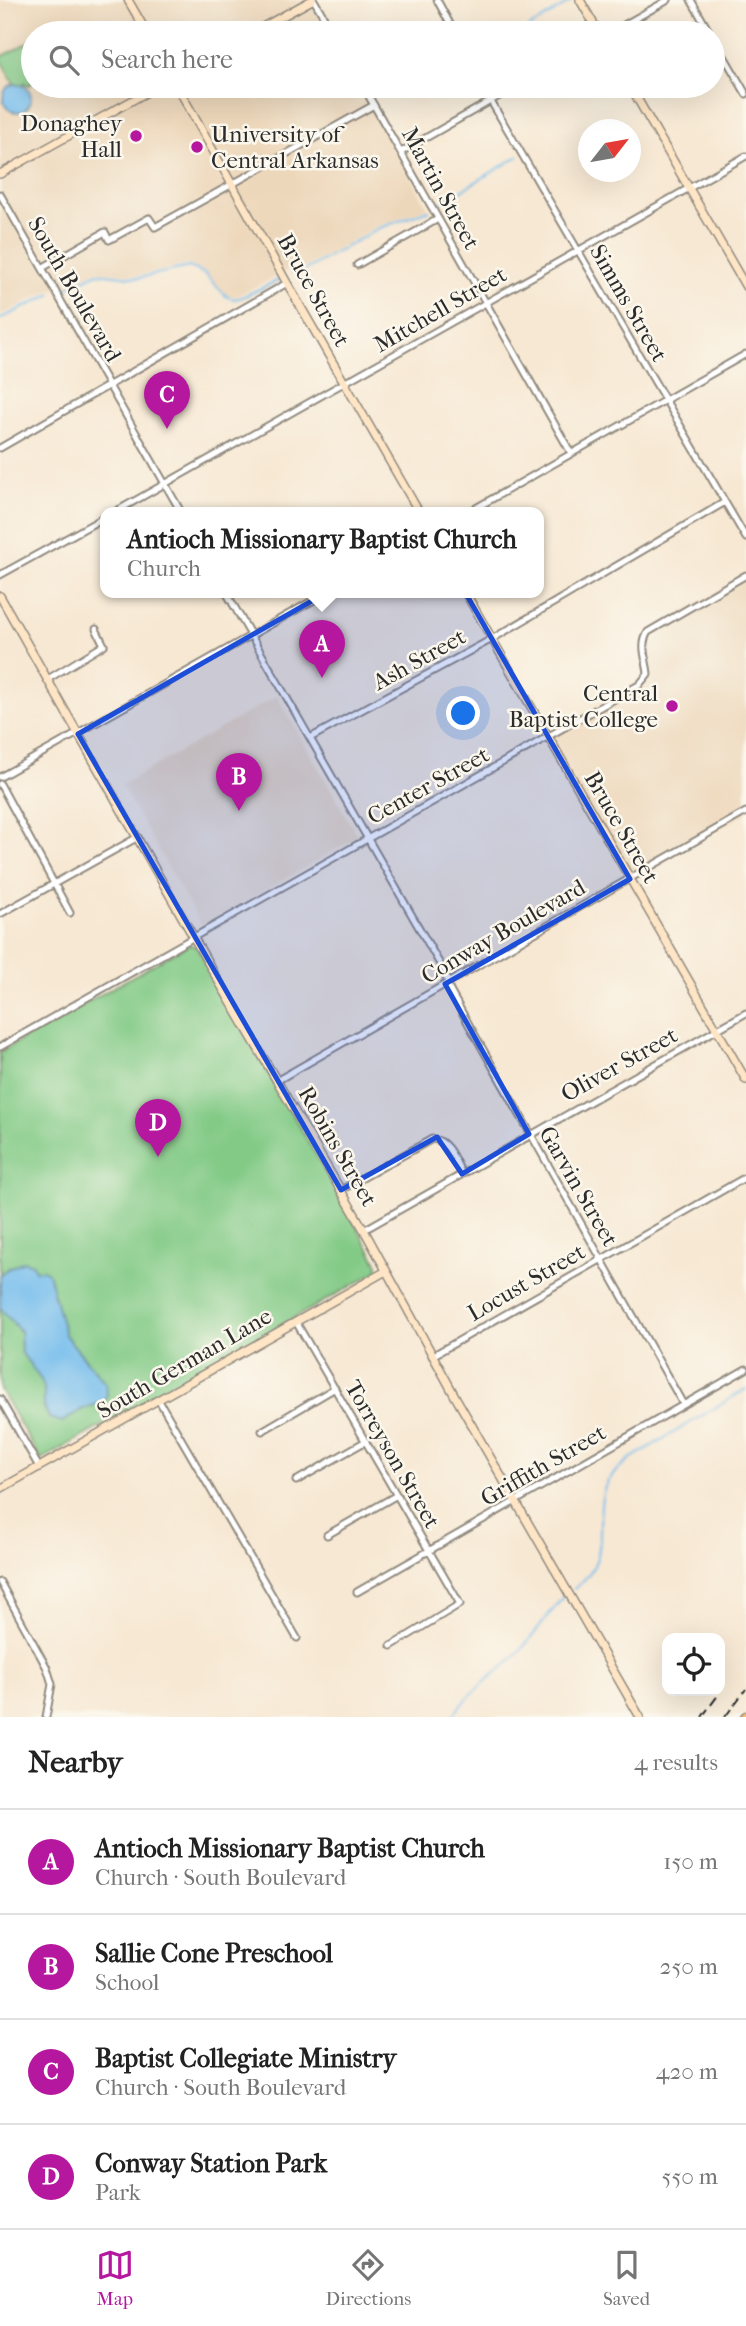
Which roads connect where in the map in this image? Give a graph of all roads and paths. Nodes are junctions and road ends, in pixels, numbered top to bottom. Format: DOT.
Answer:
graph roads {
  1 [pos="128,0"];
  2 [pos="313,0"];
  3 [pos="437,0"];
  4 [pos="580,0"];
  5 [pos="668,0"];
  6 [pos="691,0"];
  7 [pos="140,21"];
  8 [pos="274,21"];
  9 [pos="326,21"];
  10 [pos="448,21"];
  11 [pos="592,21"];
  12 [pos="631,21"];
  13 [pos="704,21"];
  14 [pos="725,58"];
  15 [pos="746,94"];
  16 [pos="136,98"];
  17 [pos="184,98"];
  18 [pos="370,98"];
  19 [pos="488,98"];
  20 [pos="495,98"];
  21 [pos="636,98"];
  22 [pos="490,101"];
  23 [pos="374,106"];
  24 [pos="401,152"];
  25 [pos="746,156"];
  26 [pos="0,174"];
  27 [pos="232,184"];
  28 [pos="690,188"];
  29 [pos="0,194"];
  30 [pos="438,219"];
  31 [pos="578,250"];
  32 [pos="357,265"];
  33 [pos="42,268"];
  34 [pos="287,283"];
  35 [pos="746,287"];
  36 [pos="485,303"];
  37 [pos="746,355"];
  38 [pos="344,383"];
  39 [pos="110,385"];
  40 [pos="666,400"];
  41 [pos="0,448"];
  42 [pos="571,453"];
  43 [pos="165,484"];
  44 [pos="725,502"];
  45 [pos="123,507"];
  46 [pos="178,507"];
  47 [pos="416,507"];
  48 [pos="478,507"];
  49 [pos="100,520"];
  50 [pos="746,538"];
  51 [pos="0,575"];
  52 [pos="746,575"];
  53 [pos="0,596"];
  54 [pos="229,598"];
  55 [pos="318,598"];
  56 [pos="468,598"];
  57 [pos="96,629"];
  58 [pos="251,636"];
  59 [pos="492,639"];
  60 [pos="48,679"];
  61 [pos="78,734"];
  62 [pos="548,737"];
  63 [pos="310,738"];
  64 [pos="0,777"];
  65 [pos="0,784"];
  66 [pos="746,812"];
  67 [pos="138,837"];
  68 [pos="368,839"];
  69 [pos="630,879"];
  70 [pos="54,884"];
  71 [pos="71,913"];
  72 [pos="0,914"];
  73 [pos="194,938"];
  74 [pos="447,983"];
  75 [pos="746,1013"];
  76 [pos="717,1029"];
  77 [pos="0,1047"];
  78 [pos="278,1080"];
  79 [pos="746,1080"];
  80 [pos="529,1135"];
  81 [pos="463,1174"];
  82 [pos="746,1177"];
  83 [pos="341,1190"];
  84 [pos="364,1230"];
  85 [pos="601,1260"];
  86 [pos="386,1271"];
  87 [pos="296,1322"];
  88 [pos="432,1356"];
  89 [pos="746,1369"];
  90 [pos="335,1388"];
  91 [pos="0,1399"];
  92 [pos="158,1399"];
  93 [pos="683,1404"];
  94 [pos="262,1430"];
  95 [pos="366,1441"];
  96 [pos="39,1468"];
  97 [pos="296,1481"];
  98 [pos="0,1489"];
  99 [pos="397,1495"];
  100 [pos="515,1502"];
  101 [pos="327,1535"];
  102 [pos="429,1550"];
  103 [pos="0,1582"];
  104 [pos="357,1592"];
  105 [pos="297,1638"];
  106 [pos="391,1646"];
  107 [pos="46,1717"];
  108 [pos="640,1717"];
  1 -- 7 [label="street"];
  2 -- 8 [label="street"];
  2 -- 9 [label="street"];
  3 -- 10 [label="street"];
  4 -- 11 [label="street"];
  5 -- 12 [label="street"];
  6 -- 13 [label="street"];
  14 -- 15 [label="street"];
  16 -- 26 [label="street"];
  17 -- 27 [label="street, Bruce Street"];
  18 -- 23 [label="street, Martin Street"];
  19 -- 22 [label="street, Simms Street"];
  20 -- 22 [label="street"];
  21 -- 28 [label="street"];
  22 -- 24 [label="street"];
  22 -- 31 [label="street, Simms Street"];
  23 -- 24 [label="street, Martin Street"];
  23 -- 27 [label="street"];
  24 -- 30 [label="street, Martin Street"];
  25 -- 28 [label="street, Mitchell Street"];
  27 -- 33 [label="street"];
  27 -- 34 [label="street, Bruce Street"];
  28 -- 31 [label="street, Mitchell Street"];
  28 -- 35 [label="street"];
  29 -- 33 [label="street, South Boulevard"];
  30 -- 32 [label="street"];
  30 -- 36 [label="street, Martin Street"];
  31 -- 36 [label="street, Mitchell Street"];
  31 -- 40 [label="street, Simms Street"];
  33 -- 39 [label="street, South Boulevard"];
  34 -- 38 [label="street, Bruce Street"];
  34 -- 39 [label="street"];
  36 -- 38 [label="street, Mitchell Street"];
  36 -- 42 [label="street, Martin Street"];
  37 -- 40 [label="street"];
  38 -- 43 [label="street, Mitchell Street"];
  38 -- 47 [label="street, Bruce Street"];
  39 -- 41 [label="street"];
  39 -- 43 [label="street, South Boulevard"];
  40 -- 42 [label="street"];
  40 -- 44 [label="street, Simms Street"];
  42 -- 48 [label="street"];
  43 -- 45 [label="street, Mitchell Street"];
  43 -- 46 [label="street, South Boulevard"];
  44 -- 50 [label="street, Simms Street"];
  44 -- 59 [label="street, Ash Street"];
  49 -- 51 [label="street"];
  52 -- 62 [label="street, Center Street"];
  53 -- 60 [label="street, Robins Street"];
  54 -- 58 [label="street"];
  55 -- 58 [label="street"];
  56 -- 59 [label="street, Bruce Street"];
  57 -- 60 [label="street"];
  58 -- 61 [label="street"];
  58 -- 63 [label="street"];
  59 -- 62 [label="street, Bruce Street"];
  59 -- 63 [label="street, Ash Street"];
  60 -- 61 [label="street, Robins Street"];
  61 -- 64 [label="street"];
  61 -- 67 [label="street, Robins Street"];
  62 -- 68 [label="street, Center Street"];
  62 -- 69 [label="street, Bruce Street"];
  63 -- 68 [label="street"];
  65 -- 70 [label="street"];
  66 -- 69 [label="street, Conway Boulevard"];
  67 -- 70 [label="street"];
  67 -- 73 [label="street, Robins Street"];
  68 -- 73 [label="street, Center Street"];
  68 -- 74 [label="street"];
  69 -- 74 [label="street, Conway Boulevard"];
  69 -- 76 [label="street, Bruce Street"];
  70 -- 71 [label="street"];
  70 -- 72 [label="street"];
  73 -- 77 [label="street, Center Street"];
  73 -- 78 [label="street, Robins Street"];
  74 -- 78 [label="street, Conway Boulevard"];
  74 -- 80 [label="street, Garvin Street"];
  75 -- 76 [label="street, Oliver Street"];
  76 -- 79 [label="street, Bruce Street"];
  76 -- 80 [label="street, Oliver Street"];
  78 -- 83 [label="street, Robins Street"];
  80 -- 81 [label="street, Oliver Street"];
  80 -- 85 [label="street, Garvin Street"];
  81 -- 83 [label="street"];
  81 -- 84 [label="street, Oliver Street"];
  82 -- 85 [label="street, Locust Street"];
  83 -- 84 [label="street, Robins Street"];
  84 -- 86 [label="street, Robins Street"];
  85 -- 88 [label="street, Locust Street"];
  85 -- 93 [label="street, Garvin Street"];
  86 -- 87 [label="street, South German Lane"];
  86 -- 88 [label="street, Robins Street"];
  87 -- 90 [label="street, Torreyson Street"];
  87 -- 92 [label="street, South German Lane"];
  88 -- 100 [label="street, Robins Street"];
  89 -- 93 [label="street, Griffith Street"];
  90 -- 94 [label="street"];
  90 -- 95 [label="street, Torreyson Street"];
  91 -- 96 [label="street"];
  92 -- 96 [label="street, South German Lane"];
  92 -- 105 [label="street"];
  93 -- 100 [label="street, Griffith Street"];
  95 -- 97 [label="street"];
  95 -- 99 [label="street, Torreyson Street"];
  96 -- 98 [label="street, South German Lane"];
  99 -- 101 [label="street"];
  99 -- 102 [label="street, Torreyson Street"];
  100 -- 102 [label="street, Griffith Street"];
  100 -- 108 [label="street, Robins Street"];
  102 -- 104 [label="street, Griffith Street"];
  102 -- 106 [label="street, Torreyson Street"];
  103 -- 107 [label="street"];
}
